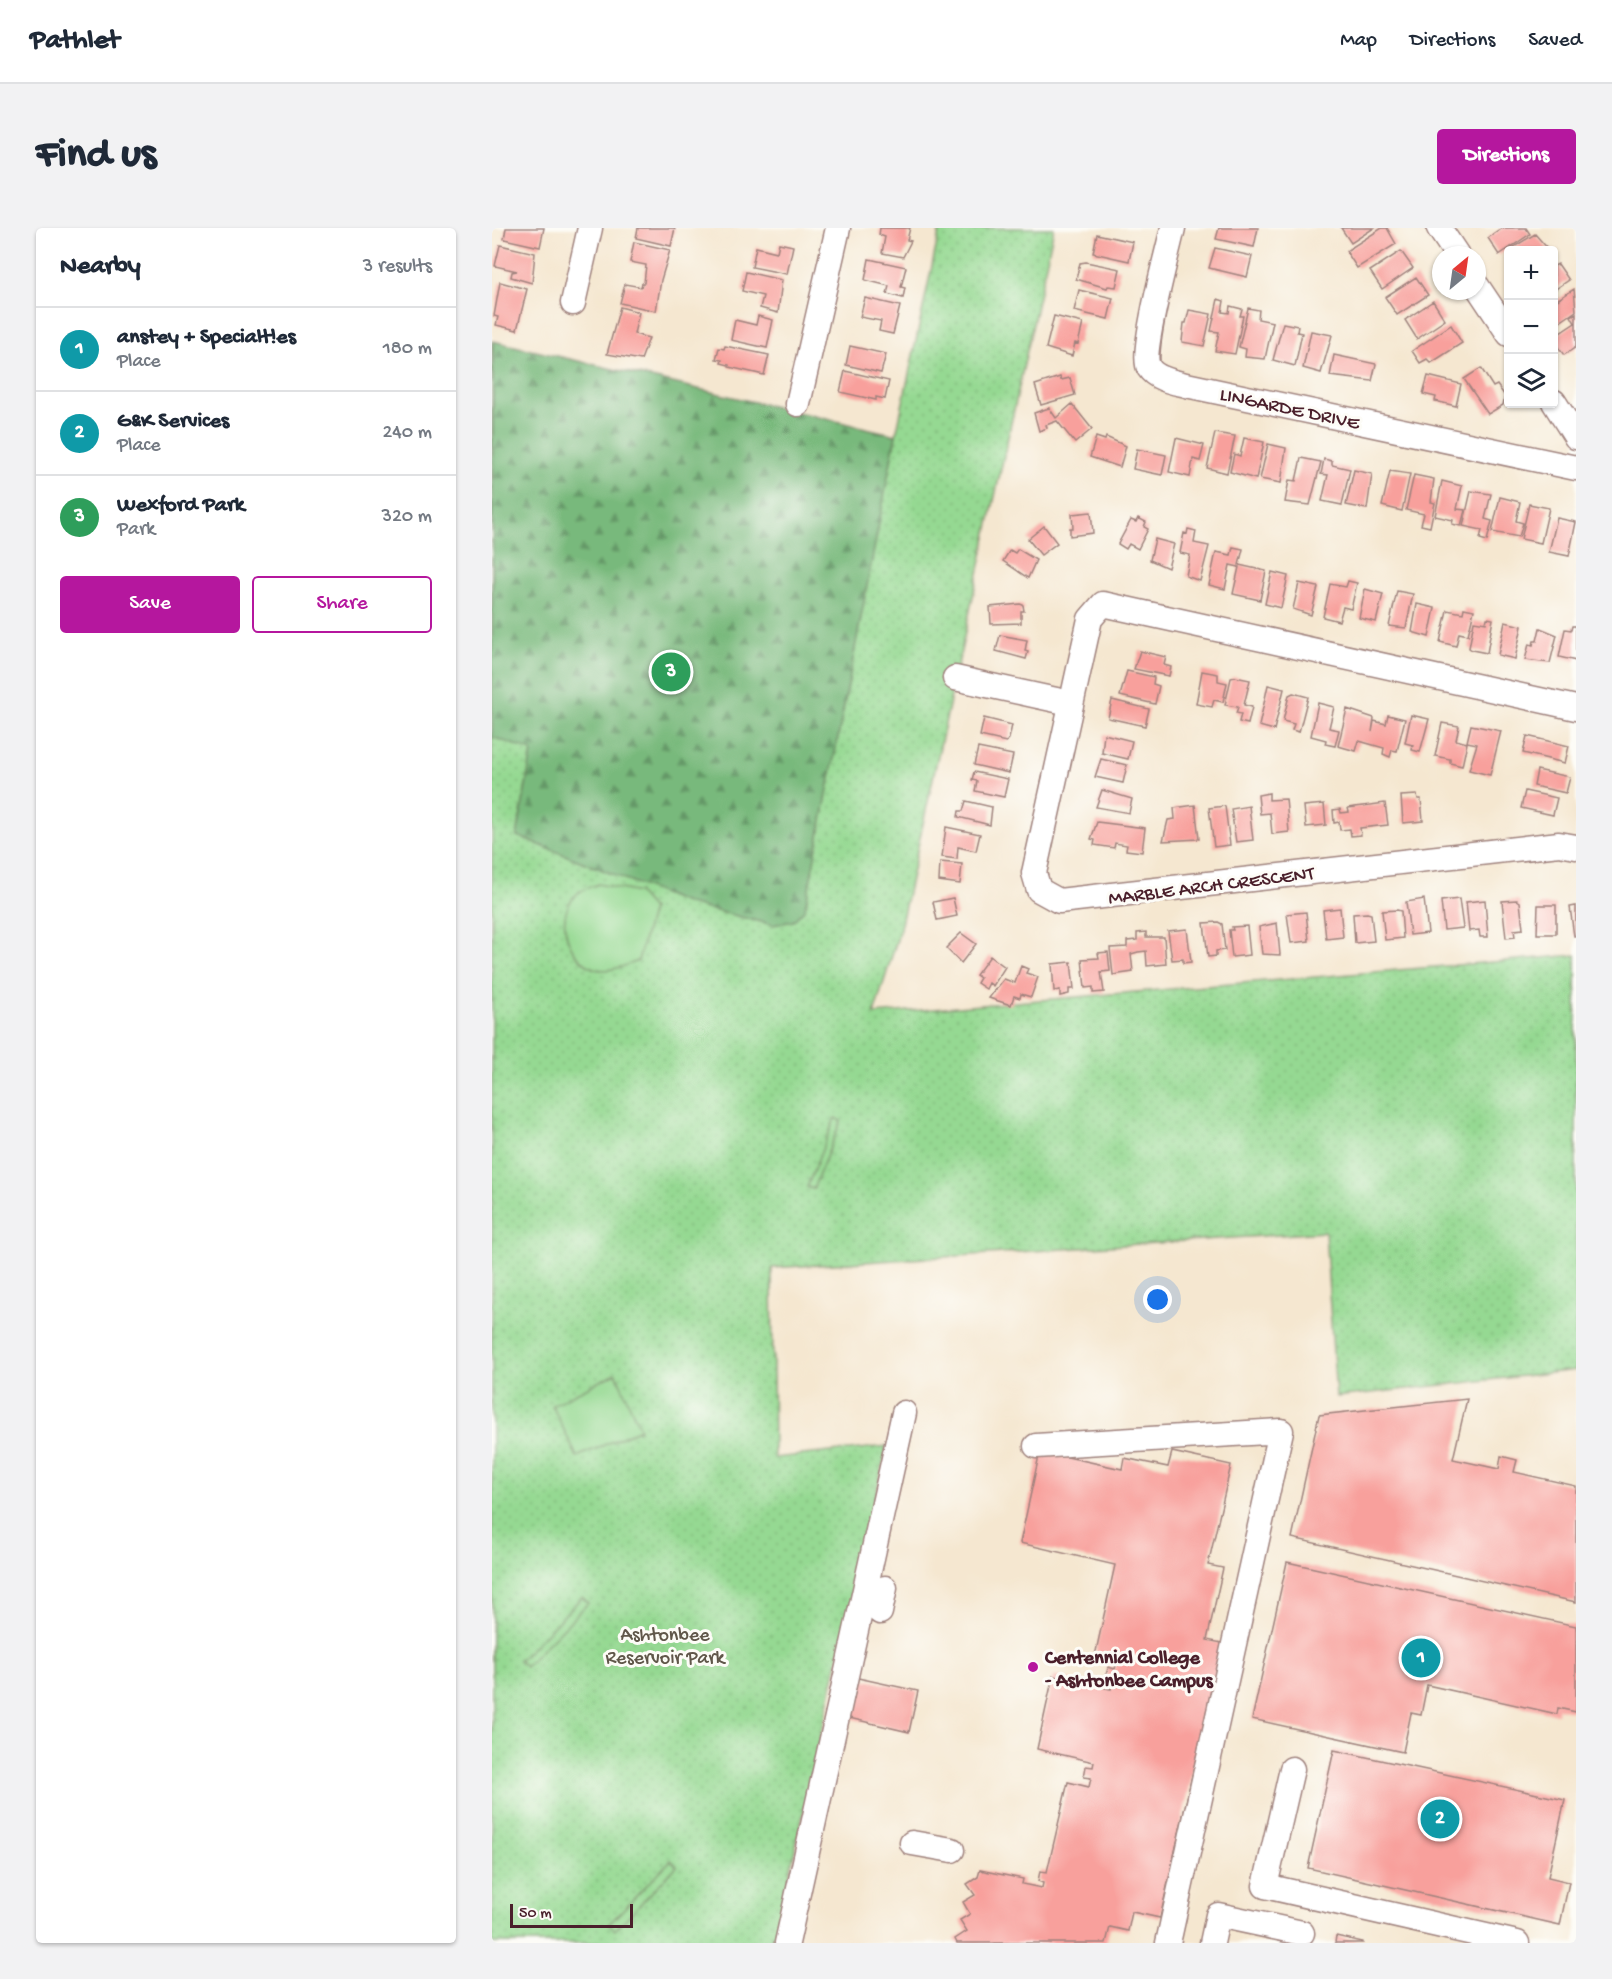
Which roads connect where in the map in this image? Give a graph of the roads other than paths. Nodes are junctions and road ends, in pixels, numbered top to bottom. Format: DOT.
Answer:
graph roads {
  1 [pos="590,228"];
  2 [pos="838,228"];
  3 [pos="1173,228"];
  4 [pos="1439,228"];
  5 [pos="1451,246"];
  6 [pos="1486,300"];
  7 [pos="573,303"];
  8 [pos="1504,326"];
  9 [pos="798,404"];
  10 [pos="1558,408"];
  11 [pos="1576,436"];
  12 [pos="1576,468"];
  13 [pos="955,678"];
  14 [pos="1070,703"];
  15 [pos="1576,708"];
  16 [pos="1576,848"];
  17 [pos="904,1413"];
  18 [pos="1035,1446"];
  19 [pos="1292,1768"];
  20 [pos="912,1843"];
  21 [pos="952,1850"];
  22 [pos="1302,1933"];
  23 [pos="787,1943"];
  24 [pos="1168,1943"];
  25 [pos="1212,1943"];
  26 [pos="1517,1943"];
  1 -- 7 [label="street"];
  2 -- 9 [label="street"];
  3 -- 12 [label="street, LINGARDE DRIVE"];
  4 -- 5 [label="street"];
  6 -- 8 [label="street"];
  10 -- 11 [label="street"];
  13 -- 14 [label="street"];
  14 -- 15 [label="street, MARBLE ARCH CRESCENT"];
  14 -- 16 [label="street, MARBLE ARCH CRESCENT"];
  17 -- 23 [label="street"];
  18 -- 24 [label="street"];
  19 -- 26 [label="street"];
  20 -- 21 [label="street"];
  22 -- 25 [label="street"];
}
